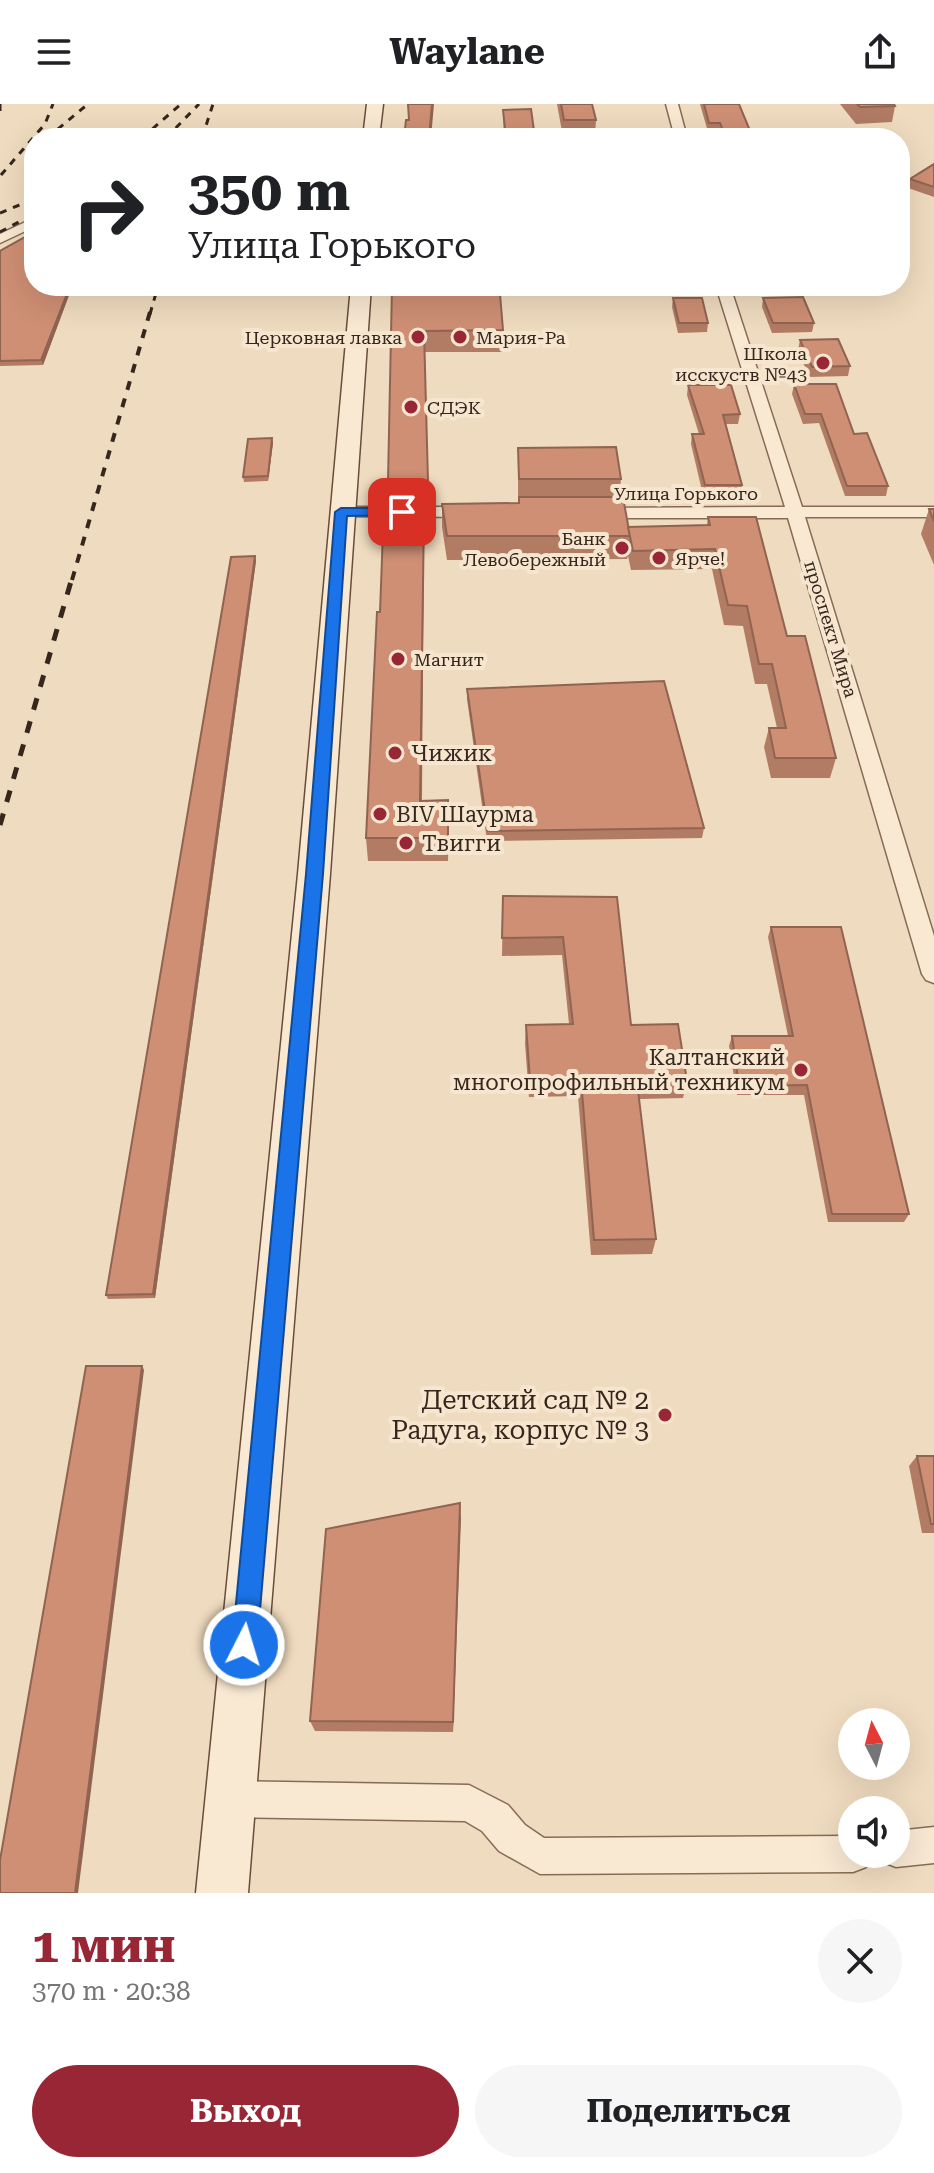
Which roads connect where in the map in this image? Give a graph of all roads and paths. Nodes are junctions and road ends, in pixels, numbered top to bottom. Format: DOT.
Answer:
graph roads {
  1 [pos="375,104"];
  2 [pos="672,104"];
  3 [pos="372,128"];
  4 [pos="678,128"];
  5 [pos="24,227"];
  6 [pos="0,239"];
  7 [pos="360,296"];
  8 [pos="726,296"];
  9 [pos="341,512"];
  10 [pos="498,512"];
  11 [pos="934,512"];
  12 [pos="576,513"];
  13 [pos="795,513"];
  14 [pos="934,974"];
  15 [pos="230,1799"];
  16 [pos="934,1845"];
  17 [pos="910,1848"];
  18 [pos="838,1854"];
  19 [pos="222,1893"];
  1 -- 3 [label="street"];
  2 -- 4 [label="street"];
  5 -- 6 [label="street"];
  7 -- 9 [label="street"];
  8 -- 13 [label="street, проспект Мира"];
  9 -- 10 [label="street"];
  9 -- 15 [label="street"];
  11 -- 13 [label="street, Улица Горького"];
  12 -- 13 [label="street, Улица Горького"];
  13 -- 14 [label="street, проспект Мира"];
  15 -- 18 [label="street"];
  15 -- 19 [label="street"];
  16 -- 17 [label="street"];
}
